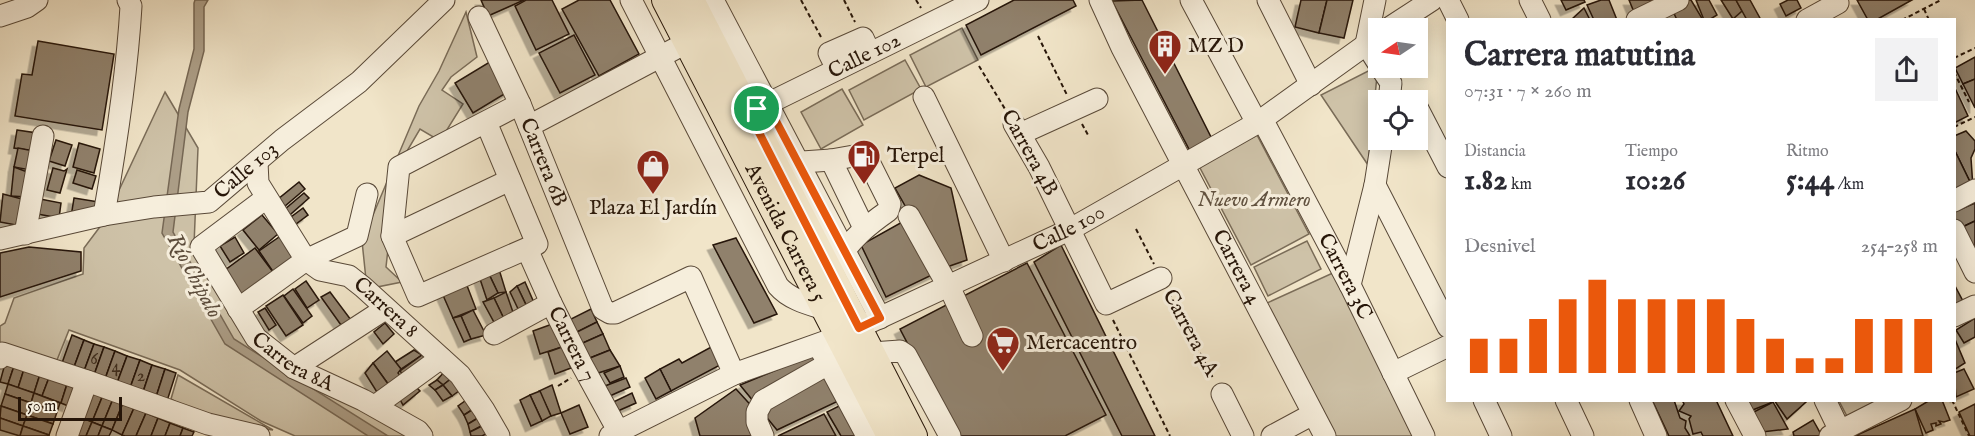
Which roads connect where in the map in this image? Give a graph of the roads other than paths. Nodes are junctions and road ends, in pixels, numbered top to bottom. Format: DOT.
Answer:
graph roads {
  1 [pos="37,0"];
  2 [pos="128,0"];
  3 [pos="444,0"];
  4 [pos="631,0"];
  5 [pos="665,0"];
  6 [pos="691,0"];
  7 [pos="713,0"];
  8 [pos="978,0"];
  9 [pos="1100,0"];
  10 [pos="1191,0"];
  11 [pos="1268,0"];
  12 [pos="1375,0"];
  13 [pos="1432,0"];
  14 [pos="1448,0"];
  15 [pos="1530,0"];
  16 [pos="1678,0"];
  17 [pos="1840,8"];
  18 [pos="1282,9"];
  19 [pos="0,16"];
  20 [pos="480,17"];
  21 [pos="1374,18"];
  22 [pos="1404,18"];
  23 [pos="1457,18"];
  24 [pos="1539,18"];
  25 [pos="1641,18"];
  26 [pos="1812,18"];
  27 [pos="686,43"];
  28 [pos="1368,43"];
  29 [pos="659,59"];
  30 [pos="1314,83"];
  31 [pos="924,97"];
  32 [pos="1097,99"];
  33 [pos="520,104"];
  34 [pos="758,109"];
  35 [pos="1259,121"];
  36 [pos="486,122"];
  37 [pos="529,126"];
  38 [pos="1428,128"];
  39 [pos="43,136"];
  40 [pos="1380,150"];
  41 [pos="831,160"];
  42 [pos="257,162"];
  43 [pos="1446,163"];
  44 [pos="787,164"];
  45 [pos="1184,164"];
  46 [pos="510,180"];
  47 [pos="1375,185"];
  48 [pos="1975,190"];
  49 [pos="367,194"];
  50 [pos="266,198"];
  51 [pos="1956,200"];
  52 [pos="104,215"];
  53 [pos="909,216"];
  54 [pos="864,228"];
  55 [pos="1069,230"];
  56 [pos="25,234"];
  57 [pos="1956,234"];
  58 [pos="392,236"];
  59 [pos="0,239"];
  60 [pos="532,247"];
  61 [pos="844,250"];
  62 [pos="306,260"];
  63 [pos="1004,261"];
  64 [pos="831,273"];
  65 [pos="1975,273"];
  66 [pos="1161,278"];
  67 [pos="948,285"];
  68 [pos="1350,285"];
  69 [pos="551,303"];
  70 [pos="1975,306"];
  71 [pos="238,309"];
  72 [pos="386,309"];
  73 [pos="824,309"];
  74 [pos="1956,315"];
  75 [pos="1446,323"];
  76 [pos="849,332"];
  77 [pos="494,334"];
  78 [pos="972,336"];
  79 [pos="1446,347"];
  80 [pos="872,353"];
  81 [pos="1,356"];
  82 [pos="441,358"];
  83 [pos="828,364"];
  84 [pos="294,368"];
  85 [pos="1394,373"];
  86 [pos="734,374"];
  87 [pos="87,381"];
  88 [pos="1221,394"];
  89 [pos="1485,402"];
  90 [pos="1567,402"];
  91 [pos="1641,402"];
  92 [pos="1737,402"];
  93 [pos="1826,402"];
  94 [pos="1897,402"];
  95 [pos="375,406"];
  96 [pos="1313,414"];
  97 [pos="207,430"];
  98 [pos="1835,434"];
  99 [pos="617,435"];
  100 [pos="67,436"];
  101 [pos="259,436"];
  102 [pos="422,436"];
  103 [pos="499,436"];
  104 [pos="763,436"];
  105 [pos="867,436"];
  106 [pos="890,436"];
  107 [pos="914,436"];
  108 [pos="950,436"];
  109 [pos="1243,436"];
  110 [pos="1272,436"];
  111 [pos="1325,436"];
  112 [pos="1424,436"];
  113 [pos="1501,436"];
  114 [pos="1583,436"];
  115 [pos="1656,436"];
  116 [pos="1755,436"];
  1 -- 19 [label="street"];
  2 -- 52 [label="street"];
  3 -- 42 [label="street, Calle 103"];
  4 -- 29 [label="street"];
  5 -- 27 [label="main road, Avenida Carrera 5"];
  6 -- 34 [label="main road, Avenida Carrera 5"];
  7 -- 34 [label="street"];
  8 -- 34 [label="street, Calle 102"];
  9 -- 45 [label="street, Carrera 4"];
  10 -- 35 [label="street, Carrera 3C"];
  11 -- 18 [label="street"];
  12 -- 21 [label="street"];
  13 -- 22 [label="street"];
  14 -- 23 [label="street"];
  15 -- 24 [label="street"];
  16 -- 25 [label="street"];
  17 -- 26 [label="street"];
  18 -- 30 [label="street"];
  20 -- 33 [label="street, Carrera 6B"];
  27 -- 29 [label="street"];
  27 -- 73 [label="main road, Avenida Carrera 5"];
  28 -- 30 [label="street, Calle 100"];
  29 -- 37 [label="street"];
  29 -- 73 [label="street"];
  30 -- 35 [label="street, Calle 100"];
  31 -- 63 [label="street"];
  32 -- 55 [label="street, Carrera 4B"];
  33 -- 36 [label="street"];
  33 -- 37 [label="street, Carrera 6B"];
  34 -- 44 [label="main road, Avenida Carrera 5"];
  35 -- 45 [label="street, Calle 100"];
  35 -- 68 [label="street, Carrera 3C"];
  36 -- 46 [label="street, Carrera 7"];
  36 -- 58 [label="street"];
  37 -- 86 [label="street, Carrera 6B"];
  38 -- 43 [label="street"];
  39 -- 56 [label="street"];
  40 -- 47 [label="street"];
  41 -- 44 [label="street"];
  41 -- 54 [label="street"];
  41 -- 54 [label="street"];
  42 -- 50 [label="street"];
  42 -- 52 [label="street, Calle 103"];
  44 -- 61 [label="street"];
  44 -- 64 [label="main road, Avenida Carrera 5"];
  45 -- 55 [label="street, Calle 100"];
  45 -- 96 [label="street, Carrera 4"];
  46 -- 58 [label="street"];
  46 -- 60 [label="street, Carrera 7"];
  47 -- 68 [label="street"];
  47 -- 75 [label="street"];
  48 -- 51 [label="street"];
  49 -- 62 [label="street"];
  50 -- 62 [label="street"];
  50 -- 71 [label="street, Carrera 8A"];
  52 -- 56 [label="street, Calle 103"];
  53 -- 67 [label="street"];
  54 -- 61 [label="street"];
  55 -- 63 [label="street, Calle 100"];
  55 -- 66 [label="street, Carrera 4B"];
  56 -- 59 [label="street, Calle 103"];
  57 -- 65 [label="street"];
  58 -- 60 [label="street"];
  60 -- 69 [label="street, Carrera 7"];
  61 -- 64 [label="street"];
  61 -- 76 [label="street"];
  62 -- 71 [label="street"];
  62 -- 72 [label="street, Carrera 8"];
  63 -- 67 [label="street, Calle 100"];
  64 -- 76 [label="main road, Avenida Carrera 5"];
  67 -- 76 [label="street, Calle 100"];
  67 -- 78 [label="street"];
  68 -- 85 [label="street, Carrera 3C"];
  69 -- 77 [label="street"];
  69 -- 99 [label="street, Carrera 7"];
  70 -- 74 [label="street"];
  71 -- 84 [label="street, Carrera 8A"];
  72 -- 82 [label="street, Carrera 8"];
  72 -- 84 [label="street"];
  73 -- 76 [label="main road, Avenida Carrera 5"];
  76 -- 80 [label="main road, Avenida Carrera 5"];
  76 -- 83 [label="street"];
  76 -- 86 [label="street, Calle 100"];
  76 -- 106 [label="main road, Avenida Carrera 5"];
  79 -- 85 [label="street"];
  80 -- 107 [label="main road, Avenida Carrera 5"];
  80 -- 108 [label="street"];
  81 -- 87 [label="street"];
  82 -- 95 [label="street"];
  82 -- 103 [label="street, Carrera 8"];
  83 -- 104 [label="street"];
  83 -- 105 [label="street"];
  84 -- 95 [label="street, Carrera 8A"];
  85 -- 112 [label="street, Carrera 3C"];
  86 -- 99 [label="street, Calle 100"];
  87 -- 97 [label="street"];
  87 -- 100 [label="street"];
  88 -- 109 [label="street, Carrera 4A"];
  89 -- 113 [label="street"];
  90 -- 114 [label="street"];
  91 -- 115 [label="street"];
  92 -- 116 [label="street"];
  93 -- 98 [label="street"];
  94 -- 98 [label="street"];
  95 -- 102 [label="street, Carrera 8A"];
  96 -- 110 [label="street"];
  96 -- 111 [label="street, Carrera 4"];
  97 -- 101 [label="street"];
}
